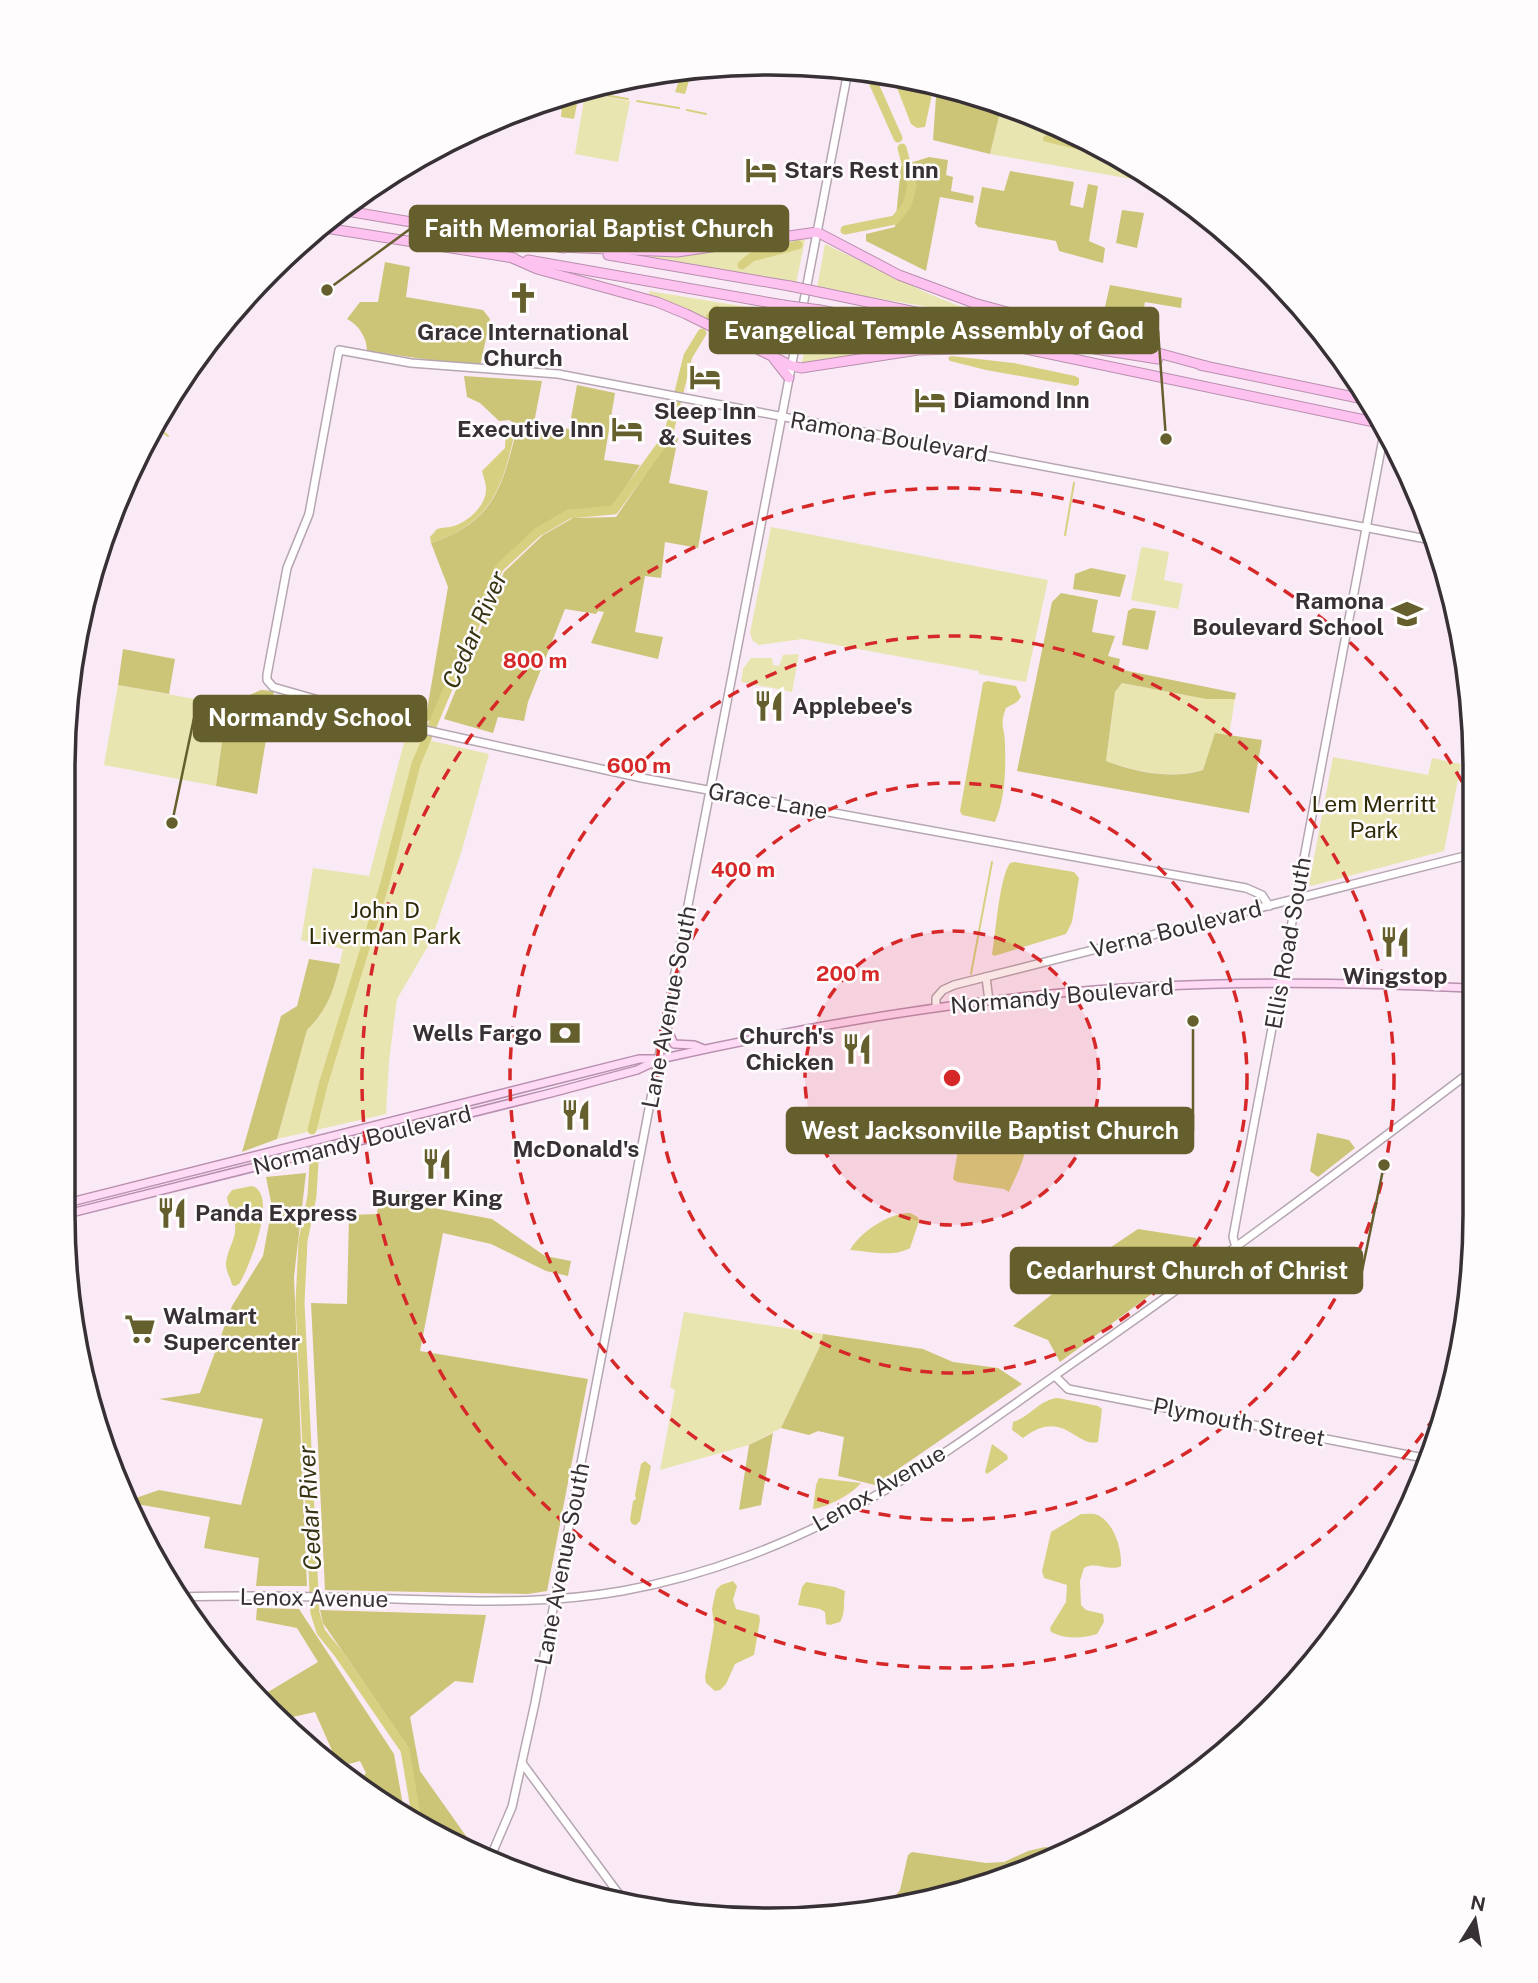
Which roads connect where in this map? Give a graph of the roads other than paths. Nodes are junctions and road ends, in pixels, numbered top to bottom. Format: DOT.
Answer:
graph roads {
  1 [pos="846,80"];
  2 [pos="356,213"];
  3 [pos="334,229"];
  4 [pos="817,232"];
  5 [pos="560,247"];
  6 [pos="510,257"];
  7 [pos="1026,349"];
  8 [pos="770,356"];
  9 [pos="792,366"];
  10 [pos="1206,366"];
  11 [pos="789,378"];
  12 [pos="1354,397"];
  13 [pos="781,417"];
  14 [pos="1369,421"];
  15 [pos="1382,445"];
  16 [pos="1367,528"];
  17 [pos="1423,538"];
  18 [pos="267,680"];
  19 [pos="710,791"];
  20 [pos="1463,857"];
  21 [pos="1295,900"];
  22 [pos="1269,906"];
  23 [pos="986,977"];
  24 [pos="1280,983"];
  25 [pos="1463,988"];
  26 [pos="989,1001"];
  27 [pos="936,1007"];
  28 [pos="666,1027"];
  29 [pos="704,1049"];
  30 [pos="660,1059"];
  31 [pos="1463,1077"];
  32 [pos="386,1123"];
  33 [pos="347,1143"];
  34 [pos="75,1201"];
  35 [pos="75,1212"];
  36 [pos="1236,1247"];
  37 [pos="1055,1376"];
  38 [pos="1418,1457"];
  39 [pos="191,1597"];
  40 [pos="555,1601"];
  41 [pos="522,1763"];
  42 [pos="493,1850"];
  43 [pos="616,1890"];
  1 -- 4 [label="street, Lane Avenue South"];
  2 -- 5 [label="highway"];
  3 -- 6 [label="highway"];
  4 -- 5 [label="highway"];
  4 -- 9 [label="street, Lane Avenue South"];
  4 -- 10 [label="highway"];
  5 -- 10 [label="highway, bridge"];
  6 -- 7 [label="highway, bridge"];
  6 -- 8 [label="highway"];
  7 -- 9 [label="highway"];
  7 -- 14 [label="highway"];
  8 -- 9 [label="highway"];
  8 -- 11 [label="highway"];
  9 -- 11 [label="street, Lane Avenue South"];
  10 -- 12 [label="highway"];
  11 -- 13 [label="street, Lane Avenue South"];
  13 -- 16 [label="street, Ramona Boulevard"];
  13 -- 18 [label="street, Ramona Boulevard"];
  13 -- 19 [label="street, Lane Avenue South"];
  15 -- 16 [label="street, Ellis Road South"];
  16 -- 17 [label="street, Ramona Boulevard"];
  16 -- 21 [label="street, Ellis Road South"];
  18 -- 19 [label="street, Grace Lane"];
  19 -- 22 [label="street, Grace Lane"];
  19 -- 28 [label="street, Lane Avenue South"];
  20 -- 21 [label="street, Verna Boulevard"];
  21 -- 22 [label="street, Verna Boulevard"];
  21 -- 24 [label="street, Ellis Road South"];
  22 -- 23 [label="street, Verna Boulevard"];
  23 -- 26 [label="street"];
  23 -- 27 [label="street, Verna Boulevard"];
  24 -- 25 [label="main road, Normandy Boulevard"];
  24 -- 26 [label="main road, Normandy Boulevard"];
  24 -- 36 [label="street, Ellis Road South"];
  26 -- 27 [label="main road, Normandy Boulevard"];
  27 -- 29 [label="main road, Normandy Boulevard"];
  28 -- 29 [label="main road"];
  28 -- 30 [label="street, Lane Avenue South"];
  29 -- 30 [label="main road, Normandy Boulevard"];
  30 -- 32 [label="main road, Normandy Boulevard"];
  30 -- 33 [label="main road, Normandy Boulevard"];
  30 -- 40 [label="street, Lane Avenue South"];
  31 -- 36 [label="street, Lenox Avenue"];
  32 -- 33 [label="main road"];
  32 -- 34 [label="main road, Normandy Boulevard"];
  33 -- 35 [label="main road, Normandy Boulevard"];
  36 -- 37 [label="street, Lenox Avenue"];
  37 -- 38 [label="street, Plymouth Street"];
  37 -- 40 [label="street, Lenox Avenue"];
  39 -- 40 [label="street, Lenox Avenue"];
  40 -- 41 [label="street, Lane Avenue South"];
  41 -- 42 [label="street, Lane Avenue South"];
  41 -- 43 [label="street"];
}
